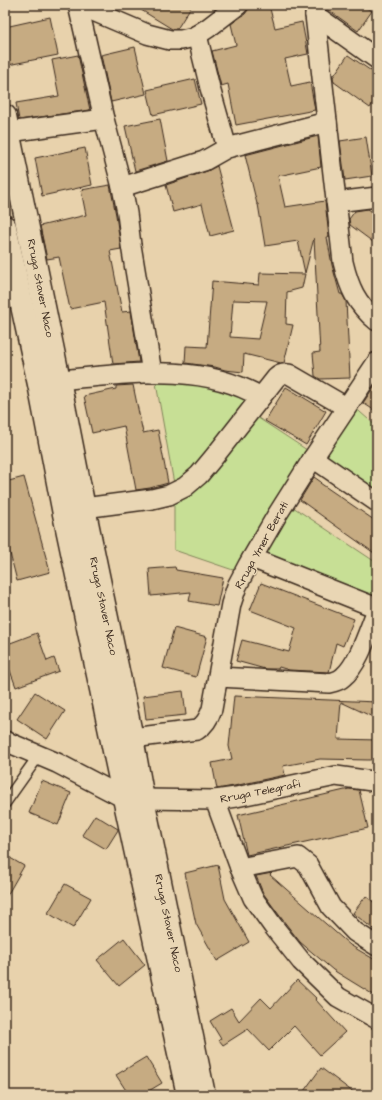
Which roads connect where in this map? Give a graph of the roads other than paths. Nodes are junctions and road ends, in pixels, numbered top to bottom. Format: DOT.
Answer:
graph roads {
  1 [pos="78,5"];
  2 [pos="238,5"];
  3 [pos="315,10"];
  4 [pos="197,35"];
  5 [pos="377,59"];
  6 [pos="104,119"];
  7 [pos="327,122"];
  8 [pos="7,124"];
  9 [pos="227,148"];
  10 [pos="122,187"];
  11 [pos="377,197"];
  12 [pos="336,202"];
  13 [pos="5,227"];
  14 [pos="8,250"];
  15 [pos="377,321"];
  16 [pos="377,362"];
  17 [pos="152,373"];
  18 [pos="59,380"];
  19 [pos="261,397"];
  20 [pos="346,407"];
  21 [pos="313,458"];
  22 [pos="377,502"];
  23 [pos="84,508"];
  24 [pos="252,558"];
  25 [pos="377,609"];
  26 [pos="218,677"];
  27 [pos="132,738"];
  28 [pos="5,741"];
  29 [pos="39,755"];
  30 [pos="377,780"];
  31 [pos="133,798"];
  32 [pos="215,800"];
  33 [pos="5,803"];
  34 [pos="240,868"];
  35 [pos="377,946"];
  36 [pos="377,1019"];
  37 [pos="188,1095"];
  38 [pos="203,1095"];
  1 -- 4 [label="street"];
  1 -- 6 [label="street"];
  2 -- 4 [label="street"];
  3 -- 5 [label="street"];
  3 -- 7 [label="street"];
  4 -- 9 [label="street"];
  6 -- 8 [label="street"];
  6 -- 10 [label="street"];
  7 -- 9 [label="street"];
  7 -- 12 [label="street"];
  8 -- 18 [label="main road, Rruga Staver Naco"];
  9 -- 10 [label="street"];
  10 -- 17 [label="street"];
  11 -- 12 [label="street"];
  12 -- 15 [label="street"];
  13 -- 14 [label="main road, Rruga Staver Naco"];
  14 -- 31 [label="main road, Rruga Staver Naco"];
  16 -- 20 [label="street, Rruga Ymer Berati"];
  17 -- 18 [label="street"];
  17 -- 19 [label="street"];
  18 -- 23 [label="main road, Rruga Staver Naco"];
  19 -- 20 [label="street"];
  19 -- 23 [label="street"];
  20 -- 21 [label="street, Rruga Ymer Berati"];
  21 -- 22 [label="street"];
  21 -- 24 [label="street, Rruga Ymer Berati"];
  23 -- 27 [label="main road, Rruga Staver Naco"];
  24 -- 25 [label="street"];
  24 -- 26 [label="street, Rruga Ymer Berati"];
  25 -- 26 [label="street"];
  26 -- 27 [label="street, Rruga Ymer Berati"];
  27 -- 31 [label="main road, Rruga Staver Naco"];
  28 -- 29 [label="street"];
  29 -- 31 [label="street"];
  29 -- 33 [label="lane"];
  30 -- 32 [label="street, Rruga Telegrafi"];
  31 -- 32 [label="street, Rruga Telegrafi"];
  31 -- 37 [label="main road, Rruga Staver Naco"];
  31 -- 38 [label="main road, Rruga Staver Naco"];
  32 -- 34 [label="street"];
  34 -- 35 [label="street"];
  34 -- 36 [label="street"];
}
